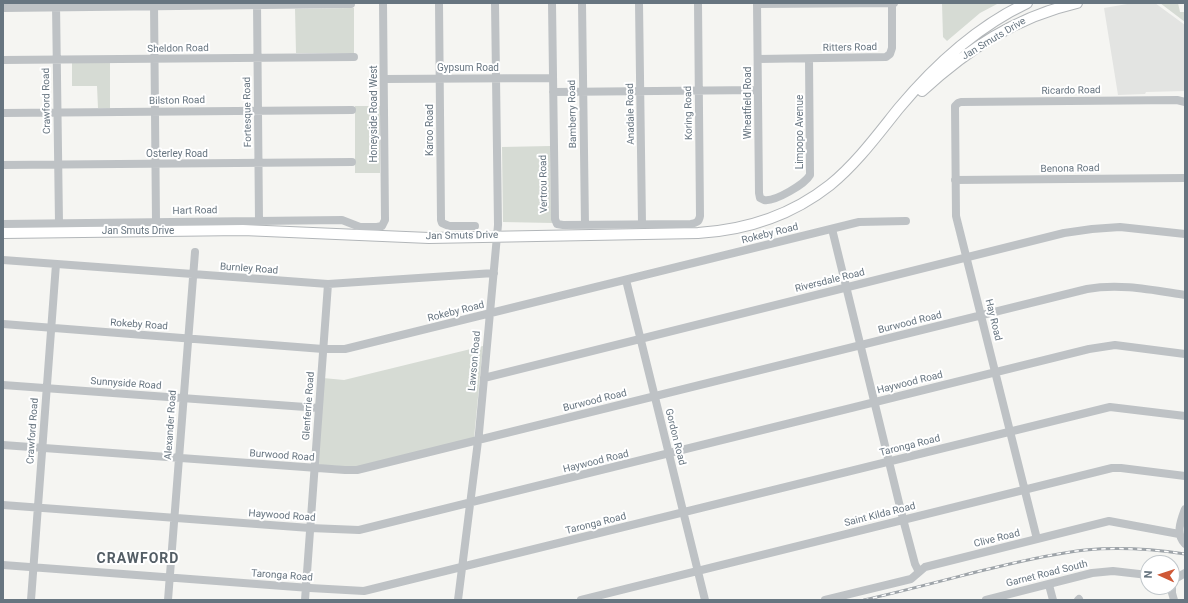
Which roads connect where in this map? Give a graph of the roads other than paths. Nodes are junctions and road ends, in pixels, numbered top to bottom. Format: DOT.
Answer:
graph roads {
  1 [pos="383,3"];
  2 [pos="439,3"];
  3 [pos="495,3"];
  4 [pos="552,3"];
  5 [pos="582,3"];
  6 [pos="640,3"];
  7 [pos="698,3"];
  8 [pos="893,3"];
  9 [pos="1027,3"];
  10 [pos="1077,3"];
  11 [pos="257,4"];
  12 [pos="351,4"];
  13 [pos="757,4"];
  14 [pos="56,5"];
  15 [pos="154,5"];
  16 [pos="3,8"];
  17 [pos="354,57"];
  18 [pos="257,58"];
  19 [pos="154,59"];
  20 [pos="758,59"];
  21 [pos="809,59"];
  22 [pos="3,60"];
  23 [pos="56,60"];
  24 [pos="440,78"];
  25 [pos="496,78"];
  26 [pos="553,78"];
  27 [pos="384,79"];
  28 [pos="698,90"];
  29 [pos="758,90"];
  30 [pos="640,91"];
  31 [pos="553,92"];
  32 [pos="583,92"];
  33 [pos="1185,102"];
  34 [pos="957,104"];
  35 [pos="258,110"];
  36 [pos="352,110"];
  37 [pos="154,111"];
  38 [pos="57,112"];
  39 [pos="3,113"];
  40 [pos="885,126"];
  41 [pos="352,162"];
  42 [pos="258,163"];
  43 [pos="155,164"];
  44 [pos="3,165"];
  45 [pos="58,165"];
  46 [pos="1185,178"];
  47 [pos="955,180"];
  48 [pos="764,200"];
  49 [pos="258,221"];
  50 [pos="906,221"];
  51 [pos="156,222"];
  52 [pos="697,222"];
  53 [pos="59,223"];
  54 [pos="3,224"];
  55 [pos="384,224"];
  56 [pos="642,224"];
  57 [pos="584,225"];
  58 [pos="475,226"];
  59 [pos="832,229"];
  60 [pos="3,233"];
  61 [pos="1185,234"];
  62 [pos="497,236"];
  63 [pos="195,252"];
  64 [pos="967,257"];
  65 [pos="3,260"];
  66 [pos="56,264"];
  67 [pos="494,273"];
  68 [pos="192,274"];
  69 [pos="626,280"];
  70 [pos="328,284"];
  71 [pos="846,287"];
  72 [pos="1185,295"];
  73 [pos="490,314"];
  74 [pos="981,315"];
  75 [pos="3,324"];
  76 [pos="51,328"];
  77 [pos="188,338"];
  78 [pos="640,338"];
  79 [pos="860,345"];
  80 [pos="323,349"];
  81 [pos="1185,354"];
  82 [pos="995,373"];
  83 [pos="484,378"];
  84 [pos="3,385"];
  85 [pos="47,388"];
  86 [pos="655,396"];
  87 [pos="183,398"];
  88 [pos="875,402"];
  89 [pos="319,408"];
  90 [pos="1185,416"];
  91 [pos="1010,431"];
  92 [pos="478,441"];
  93 [pos="3,445"];
  94 [pos="42,448"];
  95 [pos="669,454"];
  96 [pos="179,458"];
  97 [pos="889,462"];
  98 [pos="314,468"];
  99 [pos="1185,476"];
  100 [pos="1024,490"];
  101 [pos="470,504"];
  102 [pos="3,505"];
  103 [pos="38,508"];
  104 [pos="1185,509"];
  105 [pos="683,512"];
  106 [pos="174,518"];
  107 [pos="903,519"];
  108 [pos="310,528"];
  109 [pos="1179,534"];
  110 [pos="1037,539"];
  111 [pos="1185,544"];
  112 [pos="3,565"];
  113 [pos="33,567"];
  114 [pos="462,567"];
  115 [pos="698,571"];
  116 [pos="919,572"];
  117 [pos="1140,574"];
  118 [pos="170,578"];
  119 [pos="1049,585"];
  120 [pos="306,588"];
  121 [pos="998,599"];
  122 [pos="31,600"];
  123 [pos="168,600"];
  124 [pos="304,600"];
  125 [pos="458,600"];
  126 [pos="581,600"];
  127 [pos="705,600"];
  128 [pos="825,600"];
  129 [pos="986,600"];
  130 [pos="1053,600"];
  1 -- 27 [label="street, Honeyside Road West"];
  2 -- 24 [label="street, Karoo Road"];
  3 -- 25 [label="street, Lawson Road"];
  4 -- 26 [label="street, Vertrou Road"];
  5 -- 32 [label="street, Bamberry Road"];
  6 -- 30 [label="street, Anadale Road"];
  7 -- 28 [label="street, Koring Road"];
  8 -- 13 [label="street"];
  8 -- 21 [label="street, Ritters Road"];
  9 -- 40 [label="main road, Jan Smuts Drive"];
  10 -- 40 [label="main road, Jan Smuts Drive"];
  11 -- 12 [label="street"];
  11 -- 15 [label="street"];
  11 -- 18 [label="street, Fortesque Road"];
  13 -- 20 [label="street, Wheatfield Road"];
  14 -- 15 [label="street"];
  14 -- 16 [label="street"];
  14 -- 23 [label="street, Crawford Road"];
  15 -- 19 [label="street"];
  17 -- 18 [label="street, Sheldon Road"];
  18 -- 19 [label="street, Sheldon Road"];
  18 -- 35 [label="street, Fortesque Road"];
  19 -- 23 [label="street, Sheldon Road"];
  19 -- 37 [label="street"];
  20 -- 21 [label="street, Ritters Road"];
  20 -- 29 [label="street, Wheatfield Road"];
  21 -- 48 [label="street, Limpopo Avenue"];
  22 -- 23 [label="street, Sheldon Road"];
  23 -- 38 [label="street, Crawford Road"];
  24 -- 25 [label="street, Gypsum Road"];
  24 -- 27 [label="street, Gypsum Road"];
  24 -- 58 [label="street, Karoo Road"];
  25 -- 26 [label="street, Gypsum Road"];
  25 -- 62 [label="street, Lawson Road"];
  26 -- 31 [label="street, Vertrou Road"];
  27 -- 55 [label="street, Honeyside Road West"];
  28 -- 29 [label="street"];
  28 -- 30 [label="street"];
  28 -- 52 [label="street, Koring Road"];
  29 -- 48 [label="street, Wheatfield Road"];
  30 -- 32 [label="street"];
  30 -- 56 [label="street, Anadale Road"];
  31 -- 32 [label="street"];
  31 -- 57 [label="street, Vertrou Road"];
  32 -- 57 [label="street, Bamberry Road"];
  33 -- 34 [label="street, Ricardo Road"];
  34 -- 47 [label="street, Hay Road"];
  35 -- 36 [label="street, Bilston Road"];
  35 -- 37 [label="street, Bilston Road"];
  35 -- 42 [label="street, Fortesque Road"];
  37 -- 38 [label="street, Bilston Road"];
  37 -- 43 [label="street"];
  38 -- 39 [label="street, Bilston Road"];
  38 -- 45 [label="street, Crawford Road"];
  40 -- 62 [label="main road, Jan Smuts Drive"];
  41 -- 42 [label="street, Osterley Road"];
  42 -- 43 [label="street, Osterley Road"];
  42 -- 49 [label="street, Fortesque Road"];
  43 -- 45 [label="street, Osterley Road"];
  43 -- 51 [label="street"];
  44 -- 45 [label="street, Osterley Road"];
  45 -- 53 [label="street, Crawford Road"];
  46 -- 47 [label="street, Benona Road"];
  47 -- 64 [label="street, Hay Road"];
  49 -- 51 [label="street, Hart Road"];
  49 -- 55 [label="street, Hart Road"];
  50 -- 59 [label="street, Rokeby Road"];
  51 -- 53 [label="street, Hart Road"];
  52 -- 56 [label="street, Vertrou Road"];
  53 -- 54 [label="street, Hart Road"];
  56 -- 57 [label="street, Vertrou Road"];
  59 -- 69 [label="street, Rokeby Road"];
  59 -- 71 [label="street"];
  60 -- 62 [label="main road, Jan Smuts Drive"];
  61 -- 64 [label="street, Riversdale Road"];
  62 -- 67 [label="street, Lawson Road"];
  63 -- 68 [label="street, Alexander Road"];
  64 -- 71 [label="street, Riversdale Road"];
  64 -- 74 [label="street, Hay Road"];
  65 -- 66 [label="street, Burnley Road"];
  66 -- 68 [label="street, Burnley Road"];
  66 -- 76 [label="street, Crawford Road"];
  67 -- 70 [label="street, Burnley Road"];
  67 -- 73 [label="street, Lawson Road"];
  68 -- 70 [label="street, Burnley Road"];
  68 -- 77 [label="street, Alexander Road"];
  69 -- 73 [label="street, Rokeby Road"];
  69 -- 78 [label="street, Gordon Road"];
  70 -- 80 [label="street, Glenferrie Road"];
  71 -- 78 [label="street, Riversdale Road"];
  71 -- 79 [label="street"];
  72 -- 74 [label="street, Burwood Road"];
  73 -- 80 [label="street, Rokeby Road"];
  73 -- 83 [label="street, Lawson Road"];
  74 -- 79 [label="street, Burwood Road"];
  74 -- 82 [label="street, Hay Road"];
  75 -- 76 [label="street, Rokeby Road"];
  76 -- 77 [label="street, Rokeby Road"];
  76 -- 85 [label="street, Crawford Road"];
  77 -- 80 [label="street, Rokeby Road"];
  77 -- 87 [label="street, Alexander Road"];
  78 -- 83 [label="street, Riversdale Road"];
  78 -- 86 [label="street, Gordon Road"];
  79 -- 86 [label="street, Burwood Road"];
  79 -- 88 [label="street"];
  80 -- 89 [label="street, Glenferrie Road"];
  81 -- 82 [label="street, Haywood Road"];
  82 -- 88 [label="street, Haywood Road"];
  82 -- 91 [label="street, Hay Road"];
  83 -- 92 [label="street, Lawson Road"];
  84 -- 85 [label="street, Sunnyside Road"];
  85 -- 87 [label="street, Sunnyside Road"];
  85 -- 94 [label="street, Crawford Road"];
  86 -- 92 [label="street, Burwood Road"];
  86 -- 95 [label="street, Gordon Road"];
  87 -- 89 [label="street, Sunnyside Road"];
  87 -- 96 [label="street, Alexander Road"];
  88 -- 95 [label="street, Haywood Road"];
  88 -- 97 [label="street"];
  89 -- 98 [label="street, Glenferrie Road"];
  90 -- 91 [label="street, Taronga Road"];
  91 -- 97 [label="street, Taronga Road"];
  91 -- 100 [label="street, Hay Road"];
  92 -- 98 [label="street, Burwood Road"];
  92 -- 101 [label="street, Lawson Road"];
  93 -- 94 [label="street, Burwood Road"];
  94 -- 96 [label="street, Burwood Road"];
  94 -- 103 [label="street, Crawford Road"];
  95 -- 101 [label="street, Haywood Road"];
  95 -- 105 [label="street, Gordon Road"];
  96 -- 98 [label="street, Burwood Road"];
  96 -- 106 [label="street, Alexander Road"];
  97 -- 105 [label="street, Taronga Road"];
  97 -- 107 [label="street"];
  98 -- 108 [label="street, Glenferrie Road"];
  99 -- 100 [label="street, Saint Kilda Road"];
  100 -- 107 [label="street, Saint Kilda Road"];
  100 -- 110 [label="street, Hay Road"];
  101 -- 108 [label="street, Haywood Road"];
  101 -- 114 [label="street, Lawson Road"];
  102 -- 103 [label="street, Haywood Road"];
  103 -- 106 [label="street, Haywood Road"];
  103 -- 113 [label="street, Crawford Road"];
  104 -- 109 [label="street"];
  105 -- 114 [label="street, Taronga Road"];
  105 -- 115 [label="street, Gordon Road"];
  106 -- 108 [label="street, Haywood Road"];
  106 -- 118 [label="street, Alexander Road"];
  107 -- 115 [label="street, Saint Kilda Road"];
  107 -- 116 [label="street"];
  108 -- 120 [label="street, Glenferrie Road"];
  109 -- 110 [label="street, Clive Road"];
  109 -- 111 [label="street"];
  110 -- 116 [label="street, Clive Road"];
  112 -- 113 [label="street, Taronga Road"];
  113 -- 118 [label="street, Taronga Road"];
  113 -- 122 [label="street, Crawford Road"];
  114 -- 120 [label="street, Taronga Road"];
  114 -- 125 [label="street, Lawson Road"];
  115 -- 126 [label="street, Saint Kilda Road"];
  115 -- 127 [label="street, Gordon Road"];
  116 -- 128 [label="street, Clive Road"];
  117 -- 119 [label="street, Garnet Road South"];
  118 -- 120 [label="street, Taronga Road"];
  118 -- 123 [label="street, Alexander Road"];
  119 -- 121 [label="street, Garnet Road South"];
  119 -- 130 [label="street"];
  120 -- 124 [label="street, Glenferrie Road"];
  121 -- 129 [label="street, Garnet Road South"];
}
